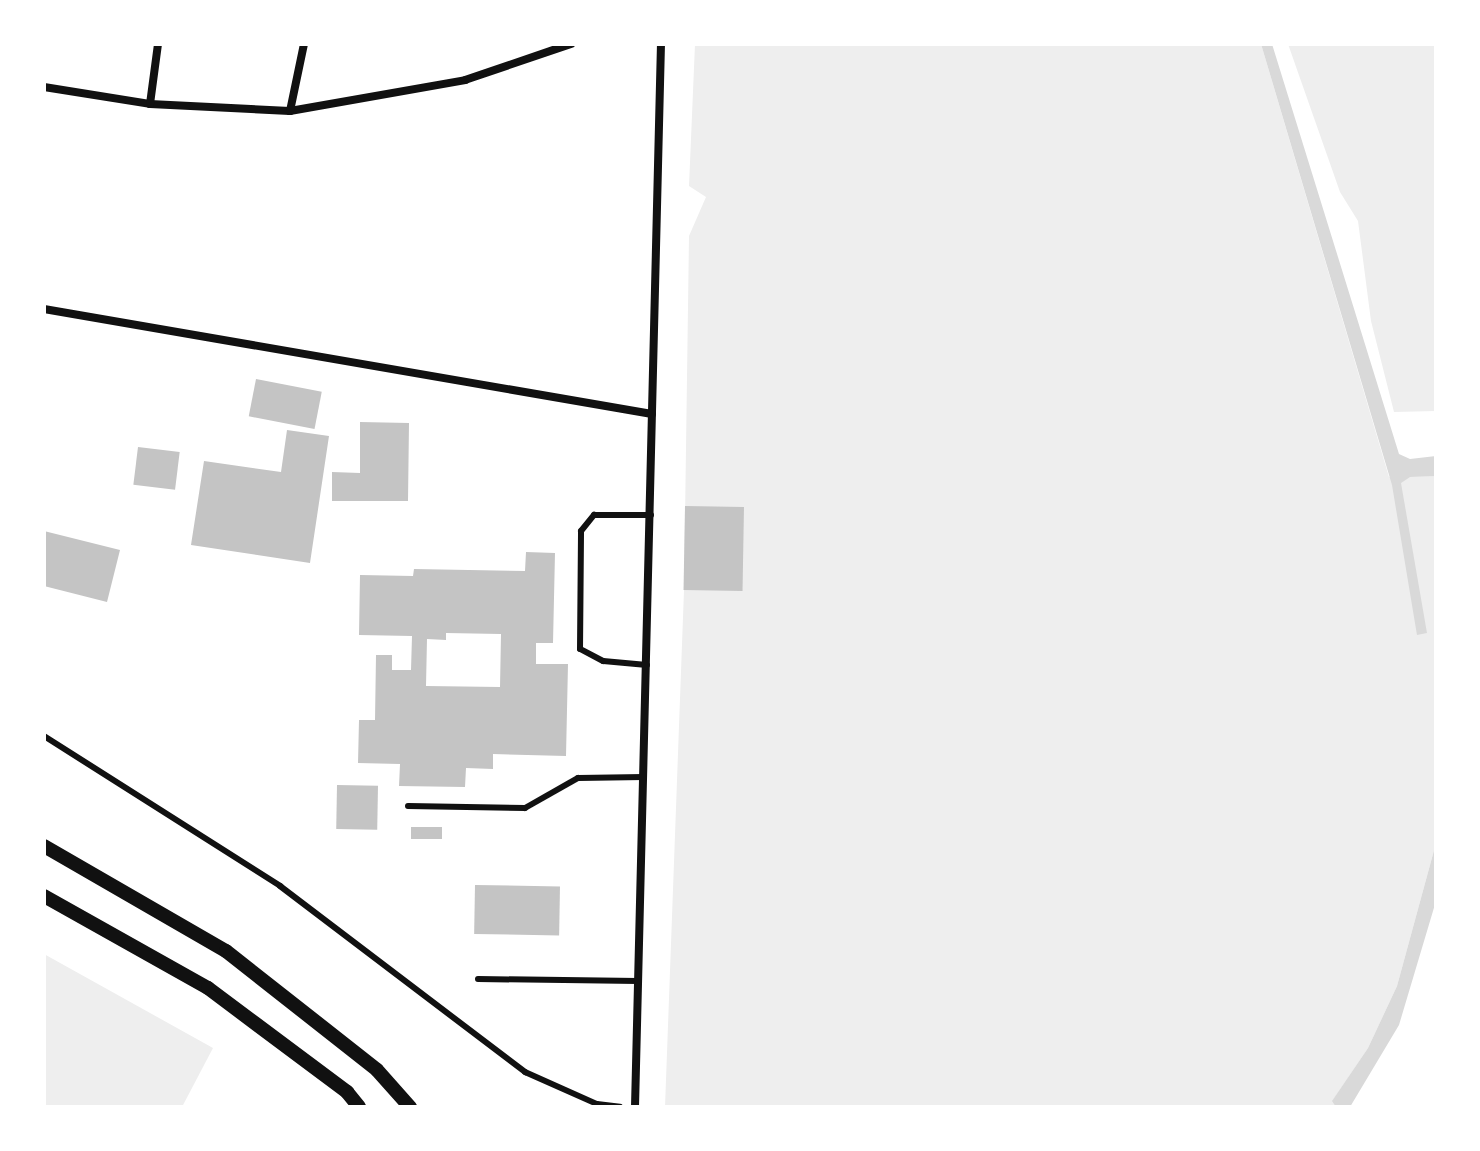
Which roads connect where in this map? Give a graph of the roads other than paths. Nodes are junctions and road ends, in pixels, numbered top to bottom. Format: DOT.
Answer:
graph roads {
  1 [pos="158,44"];
  2 [pos="304,44"];
  3 [pos="571,44"];
  4 [pos="661,44"];
  5 [pos="44,87"];
  6 [pos="150,104"];
  7 [pos="290,111"];
  8 [pos="44,309"];
  9 [pos="652,414"];
  10 [pos="651,515"];
  11 [pos="647,665"];
  12 [pos="44,736"];
  13 [pos="644,777"];
  14 [pos="408,806"];
  15 [pos="44,846"];
  16 [pos="44,896"];
  17 [pos="478,979"];
  18 [pos="638,981"];
  19 [pos="359,1107"];
  20 [pos="410,1107"];
  21 [pos="620,1107"];
  22 [pos="635,1107"];
  1 -- 6 [label="street"];
  2 -- 7 [label="street"];
  3 -- 7 [label="street"];
  4 -- 9 [label="street"];
  5 -- 6 [label="street"];
  6 -- 7 [label="street"];
  8 -- 9 [label="street"];
  9 -- 10 [label="street"];
  10 -- 11 [label="street"];
  10 -- 11 [label="lane"];
  11 -- 13 [label="street"];
  12 -- 21 [label="lane"];
  13 -- 14 [label="lane"];
  13 -- 18 [label="street"];
  15 -- 20 [label="street"];
  16 -- 19 [label="street"];
  17 -- 18 [label="lane"];
  18 -- 22 [label="street"];
}
